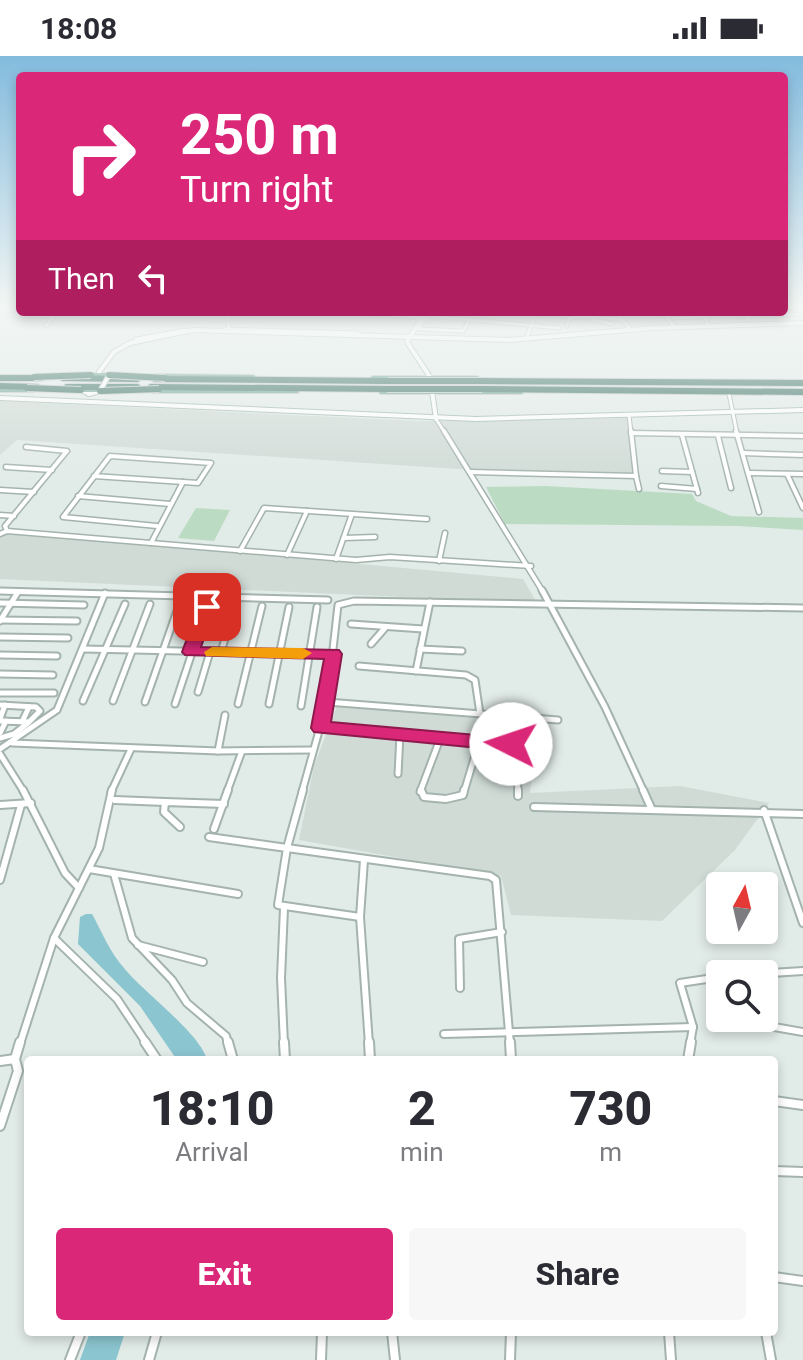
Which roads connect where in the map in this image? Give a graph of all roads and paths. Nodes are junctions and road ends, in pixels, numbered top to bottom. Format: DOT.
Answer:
graph roads {
  1 [pos="109,366"];
  2 [pos="425,366"];
  3 [pos="104,373"];
  4 [pos="431,374"];
  5 [pos="91,375"];
  6 [pos="0,377"];
  7 [pos="265,379"];
  8 [pos="803,382"];
  9 [pos="0,388"];
  10 [pos="257,388"];
  11 [pos="81,390"];
  12 [pos="100,391"];
  13 [pos="803,393"];
  14 [pos="728,396"];
  15 [pos="0,398"];
  16 [pos="433,398"];
  17 [pos="803,410"];
  18 [pos="731,413"];
  19 [pos="629,416"];
  20 [pos="436,418"];
  21 [pos="631,433"];
  22 [pos="682,435"];
  23 [pos="718,436"];
  24 [pos="739,436"];
  25 [pos="803,436"];
  26 [pos="26,447"];
  27 [pos="743,453"];
  28 [pos="803,455"];
  29 [pos="6,467"];
  30 [pos="53,470"];
  31 [pos="662,471"];
  32 [pos="471,472"];
  33 [pos="692,472"];
  34 [pos="749,473"];
  35 [pos="787,474"];
  36 [pos="803,474"];
  37 [pos="94,476"];
  38 [pos="636,476"];
  39 [pos="183,482"];
  40 [pos="661,486"];
  41 [pos="731,488"];
  42 [pos="639,489"];
  43 [pos="0,490"];
  44 [pos="35,492"];
  45 [pos="78,496"];
  46 [pos="170,504"];
  47 [pos="803,508"];
  48 [pos="307,511"];
  49 [pos="759,512"];
  50 [pos="352,514"];
  51 [pos="0,515"];
  52 [pos="15,516"];
  53 [pos="427,519"];
  54 [pos="157,526"];
  55 [pos="7,531"];
  56 [pos="445,533"];
  57 [pos="0,534"];
  58 [pos="375,537"];
  59 [pos="344,538"];
  60 [pos="151,544"];
  61 [pos="240,551"];
  62 [pos="287,555"];
  63 [pos="336,559"];
  64 [pos="439,561"];
  65 [pos="531,566"];
  66 [pos="0,591"];
  67 [pos="19,591"];
  68 [pos="105,593"];
  69 [pos="328,600"];
  70 [pos="430,602"];
  71 [pos="0,603"];
  72 [pos="12,604"];
  73 [pos="125,604"];
  74 [pos="150,604"];
  75 [pos="84,605"];
  76 [pos="179,605"];
  77 [pos="235,605"];
  78 [pos="553,605"];
  79 [pos="262,606"];
  80 [pos="207,607"];
  81 [pos="289,607"];
  82 [pos="317,607"];
  83 [pos="803,608"];
  84 [pos="0,621"];
  85 [pos="77,621"];
  86 [pos="351,624"];
  87 [pos="386,627"];
  88 [pos="423,629"];
  89 [pos="0,637"];
  90 [pos="68,638"];
  91 [pos="371,644"];
  92 [pos="83,649"];
  93 [pos="420,649"];
  94 [pos="103,650"];
  95 [pos="132,651"];
  96 [pos="162,651"];
  97 [pos="462,651"];
  98 [pos="191,652"];
  99 [pos="210,652"];
  100 [pos="221,652"];
  101 [pos="252,652"];
  102 [pos="281,653"];
  103 [pos="309,654"];
  104 [pos="333,654"];
  105 [pos="0,655"];
  106 [pos="57,656"];
  107 [pos="359,666"];
  108 [pos="416,671"];
  109 [pos="0,674"];
  110 [pos="53,675"];
  111 [pos="198,692"];
  112 [pos="0,693"];
  113 [pos="54,693"];
  114 [pos="83,701"];
  115 [pos="113,701"];
  116 [pos="145,702"];
  117 [pos="327,702"];
  118 [pos="175,704"];
  119 [pos="238,704"];
  120 [pos="269,704"];
  121 [pos="2,705"];
  122 [pos="301,706"];
  123 [pos="29,707"];
  124 [pos="480,714"];
  125 [pos="225,715"];
  126 [pos="2,720"];
  127 [pos="558,720"];
  128 [pos="25,722"];
  129 [pos="321,728"];
  130 [pos="400,735"];
  131 [pos="0,736"];
  132 [pos="440,739"];
  133 [pos="479,742"];
  134 [pos="12,743"];
  135 [pos="131,749"];
  136 [pos="312,750"];
  137 [pos="218,751"];
  138 [pos="242,751"];
  139 [pos="0,752"];
  140 [pos="398,774"];
  141 [pos="518,796"];
  142 [pos="115,800"];
  143 [pos="165,802"];
  144 [pos="31,803"];
  145 [pos="224,804"];
  146 [pos="0,805"];
  147 [pos="21,805"];
  148 [pos="534,807"];
  149 [pos="652,810"];
  150 [pos="764,810"];
  151 [pos="803,814"];
  152 [pos="180,827"];
  153 [pos="214,829"];
  154 [pos="209,837"];
  155 [pos="287,848"];
  156 [pos="364,860"];
  157 [pos="89,869"];
  158 [pos="114,874"];
  159 [pos="0,880"];
  160 [pos="79,888"];
  161 [pos="238,894"];
  162 [pos="284,908"];
  163 [pos="360,917"];
  164 [pos="803,923"];
  165 [pos="502,932"];
  166 [pos="54,938"];
  167 [pos="137,944"];
  168 [pos="203,962"];
  169 [pos="803,971"];
  170 [pos="778,973"];
  171 [pos="706,979"];
  172 [pos="460,988"];
  173 [pos="693,1027"];
  174 [pos="778,1028"];
  175 [pos="510,1031"];
  176 [pos="803,1032"];
  177 [pos="444,1034"];
  178 [pos="154,1056"];
  179 [pos="232,1056"];
  180 [pos="285,1056"];
  181 [pos="370,1056"];
  182 [pos="511,1056"];
  183 [pos="689,1056"];
  184 [pos="15,1059"];
  185 [pos="0,1061"];
  186 [pos="778,1102"];
  187 [pos="803,1105"];
  188 [pos="0,1126"];
  189 [pos="778,1171"];
  190 [pos="803,1172"];
  191 [pos="778,1278"];
  192 [pos="803,1281"];
  193 [pos="79,1336"];
  194 [pos="156,1336"];
  195 [pos="322,1336"];
  196 [pos="392,1336"];
  197 [pos="511,1336"];
  198 [pos="669,1336"];
  199 [pos="767,1336"];
  200 [pos="70,1360"];
  201 [pos="149,1360"];
  202 [pos="321,1360"];
  203 [pos="395,1360"];
  204 [pos="510,1360"];
  205 [pos="671,1360"];
  206 [pos="771,1360"];
  1 -- 3 [label="street"];
  2 -- 4 [label="main road"];
  3 -- 5 [label="street, bridge"];
  3 -- 7 [label="highway, bridge"];
  3 -- 12 [label="street, bridge"];
  4 -- 6 [label="main road"];
  4 -- 8 [label="main road"];
  4 -- 16 [label="main road"];
  5 -- 6 [label="highway, bridge"];
  5 -- 11 [label="street, bridge"];
  6 -- 7 [label="highway"];
  7 -- 8 [label="highway, bridge"];
  9 -- 10 [label="highway"];
  9 -- 11 [label="highway, bridge"];
  9 -- 16 [label="main road"];
  10 -- 12 [label="highway, bridge"];
  10 -- 13 [label="highway, bridge"];
  11 -- 12 [label="street, bridge"];
  13 -- 14 [label="main road"];
  14 -- 16 [label="main road"];
  14 -- 18 [label="street"];
  15 -- 20 [label="main road"];
  16 -- 20 [label="main road"];
  17 -- 18 [label="main road"];
  18 -- 19 [label="main road"];
  18 -- 24 [label="street"];
  19 -- 20 [label="main road"];
  19 -- 21 [label="street"];
  20 -- 32 [label="street"];
  21 -- 22 [label="street"];
  21 -- 38 [label="street"];
  22 -- 23 [label="street"];
  22 -- 33 [label="street"];
  23 -- 24 [label="street"];
  23 -- 41 [label="street"];
  24 -- 25 [label="street"];
  24 -- 27 [label="street"];
  26 -- 30 [label="street"];
  27 -- 28 [label="street"];
  27 -- 34 [label="street"];
  29 -- 30 [label="street"];
  30 -- 44 [label="street"];
  31 -- 33 [label="street"];
  32 -- 38 [label="street"];
  32 -- 65 [label="street"];
  33 -- 40 [label="street"];
  34 -- 35 [label="street"];
  34 -- 49 [label="street"];
  35 -- 36 [label="street"];
  35 -- 47 [label="street"];
  37 -- 39 [label="street"];
  37 -- 39 [label="street"];
  37 -- 45 [label="street"];
  38 -- 42 [label="street"];
  39 -- 46 [label="street"];
  43 -- 44 [label="street"];
  44 -- 52 [label="street"];
  45 -- 46 [label="street"];
  45 -- 54 [label="street"];
  46 -- 54 [label="street"];
  48 -- 50 [label="street"];
  48 -- 61 [label="street"];
  48 -- 62 [label="street"];
  50 -- 53 [label="street"];
  50 -- 59 [label="street"];
  51 -- 52 [label="street"];
  52 -- 55 [label="street"];
  54 -- 60 [label="street"];
  55 -- 57 [label="street"];
  55 -- 60 [label="street"];
  56 -- 64 [label="street"];
  58 -- 59 [label="street"];
  59 -- 63 [label="street"];
  60 -- 61 [label="street"];
  61 -- 62 [label="street"];
  62 -- 63 [label="street"];
  63 -- 64 [label="street"];
  64 -- 65 [label="street"];
  65 -- 78 [label="street"];
  66 -- 67 [label="street"];
  67 -- 68 [label="street"];
  67 -- 72 [label="street"];
  68 -- 69 [label="street"];
  68 -- 92 [label="street"];
  70 -- 78 [label="street"];
  70 -- 88 [label="street"];
  70 -- 104 [label="street"];
  71 -- 72 [label="street"];
  72 -- 75 [label="street"];
  72 -- 84 [label="street"];
  73 -- 94 [label="street"];
  74 -- 95 [label="street"];
  76 -- 96 [label="street"];
  77 -- 100 [label="street"];
  78 -- 83 [label="street"];
  78 -- 149 [label="street"];
  79 -- 101 [label="street"];
  80 -- 98 [label="street"];
  81 -- 102 [label="street"];
  82 -- 103 [label="street"];
  84 -- 85 [label="street"];
  86 -- 87 [label="street"];
  87 -- 88 [label="street"];
  87 -- 91 [label="street"];
  88 -- 93 [label="street"];
  89 -- 90 [label="street"];
  92 -- 94 [label="street"];
  92 -- 134 [label="street"];
  93 -- 97 [label="street"];
  93 -- 108 [label="street"];
  94 -- 95 [label="street"];
  94 -- 114 [label="street"];
  95 -- 96 [label="street"];
  95 -- 115 [label="street"];
  96 -- 98 [label="street"];
  96 -- 116 [label="street"];
  98 -- 99 [label="street"];
  98 -- 118 [label="street"];
  99 -- 100 [label="street"];
  99 -- 111 [label="street"];
  100 -- 101 [label="street"];
  101 -- 102 [label="street"];
  101 -- 119 [label="street"];
  102 -- 103 [label="street"];
  102 -- 120 [label="street"];
  103 -- 104 [label="street"];
  103 -- 122 [label="street"];
  104 -- 117 [label="street"];
  105 -- 106 [label="street"];
  107 -- 108 [label="street"];
  108 -- 124 [label="street"];
  109 -- 110 [label="street"];
  112 -- 113 [label="street"];
  117 -- 124 [label="street"];
  117 -- 129 [label="street"];
  121 -- 123 [label="street"];
  121 -- 126 [label="street"];
  123 -- 128 [label="street"];
  123 -- 128 [label="street"];
  124 -- 127 [label="street"];
  125 -- 137 [label="street"];
  126 -- 128 [label="street"];
  126 -- 131 [label="street"];
  128 -- 131 [label="street"];
  129 -- 130 [label="street"];
  129 -- 136 [label="street"];
  130 -- 132 [label="street"];
  130 -- 140 [label="street"];
  132 -- 133 [label="street"];
  132 -- 133 [label="street"];
  133 -- 141 [label="street"];
  134 -- 135 [label="street"];
  134 -- 139 [label="street"];
  135 -- 137 [label="street"];
  135 -- 157 [label="street"];
  136 -- 138 [label="street"];
  136 -- 155 [label="street"];
  137 -- 138 [label="street"];
  138 -- 145 [label="street"];
  139 -- 144 [label="street"];
  142 -- 143 [label="street"];
  143 -- 145 [label="street"];
  143 -- 152 [label="street"];
  144 -- 147 [label="street"];
  144 -- 160 [label="street"];
  145 -- 153 [label="street"];
  146 -- 147 [label="street"];
  147 -- 159 [label="street"];
  148 -- 149 [label="street"];
  149 -- 150 [label="street"];
  150 -- 151 [label="street"];
  150 -- 164 [label="street"];
  154 -- 155 [label="street"];
  155 -- 156 [label="street"];
  155 -- 162 [label="street"];
  156 -- 163 [label="street"];
  156 -- 165 [label="street"];
  157 -- 158 [label="street"];
  157 -- 160 [label="street"];
  158 -- 161 [label="street"];
  158 -- 167 [label="street"];
  160 -- 166 [label="street"];
  162 -- 163 [label="street"];
  162 -- 180 [label="street"];
  163 -- 181 [label="street"];
  165 -- 172 [label="street"];
  165 -- 175 [label="street"];
  166 -- 178 [label="street"];
  166 -- 184 [label="street"];
  167 -- 168 [label="street"];
  167 -- 179 [label="street"];
  169 -- 170 [label="street"];
  171 -- 173 [label="street"];
  173 -- 175 [label="street"];
  173 -- 183 [label="street"];
  174 -- 176 [label="street"];
  175 -- 177 [label="street"];
  175 -- 182 [label="street"];
  184 -- 185 [label="street"];
  184 -- 188 [label="street"];
  186 -- 187 [label="street"];
  189 -- 190 [label="street"];
  191 -- 192 [label="street"];
  193 -- 200 [label="street"];
  194 -- 201 [label="street"];
  195 -- 202 [label="street"];
  196 -- 203 [label="street"];
  197 -- 204 [label="street"];
  198 -- 205 [label="street"];
  199 -- 206 [label="street"];
}
